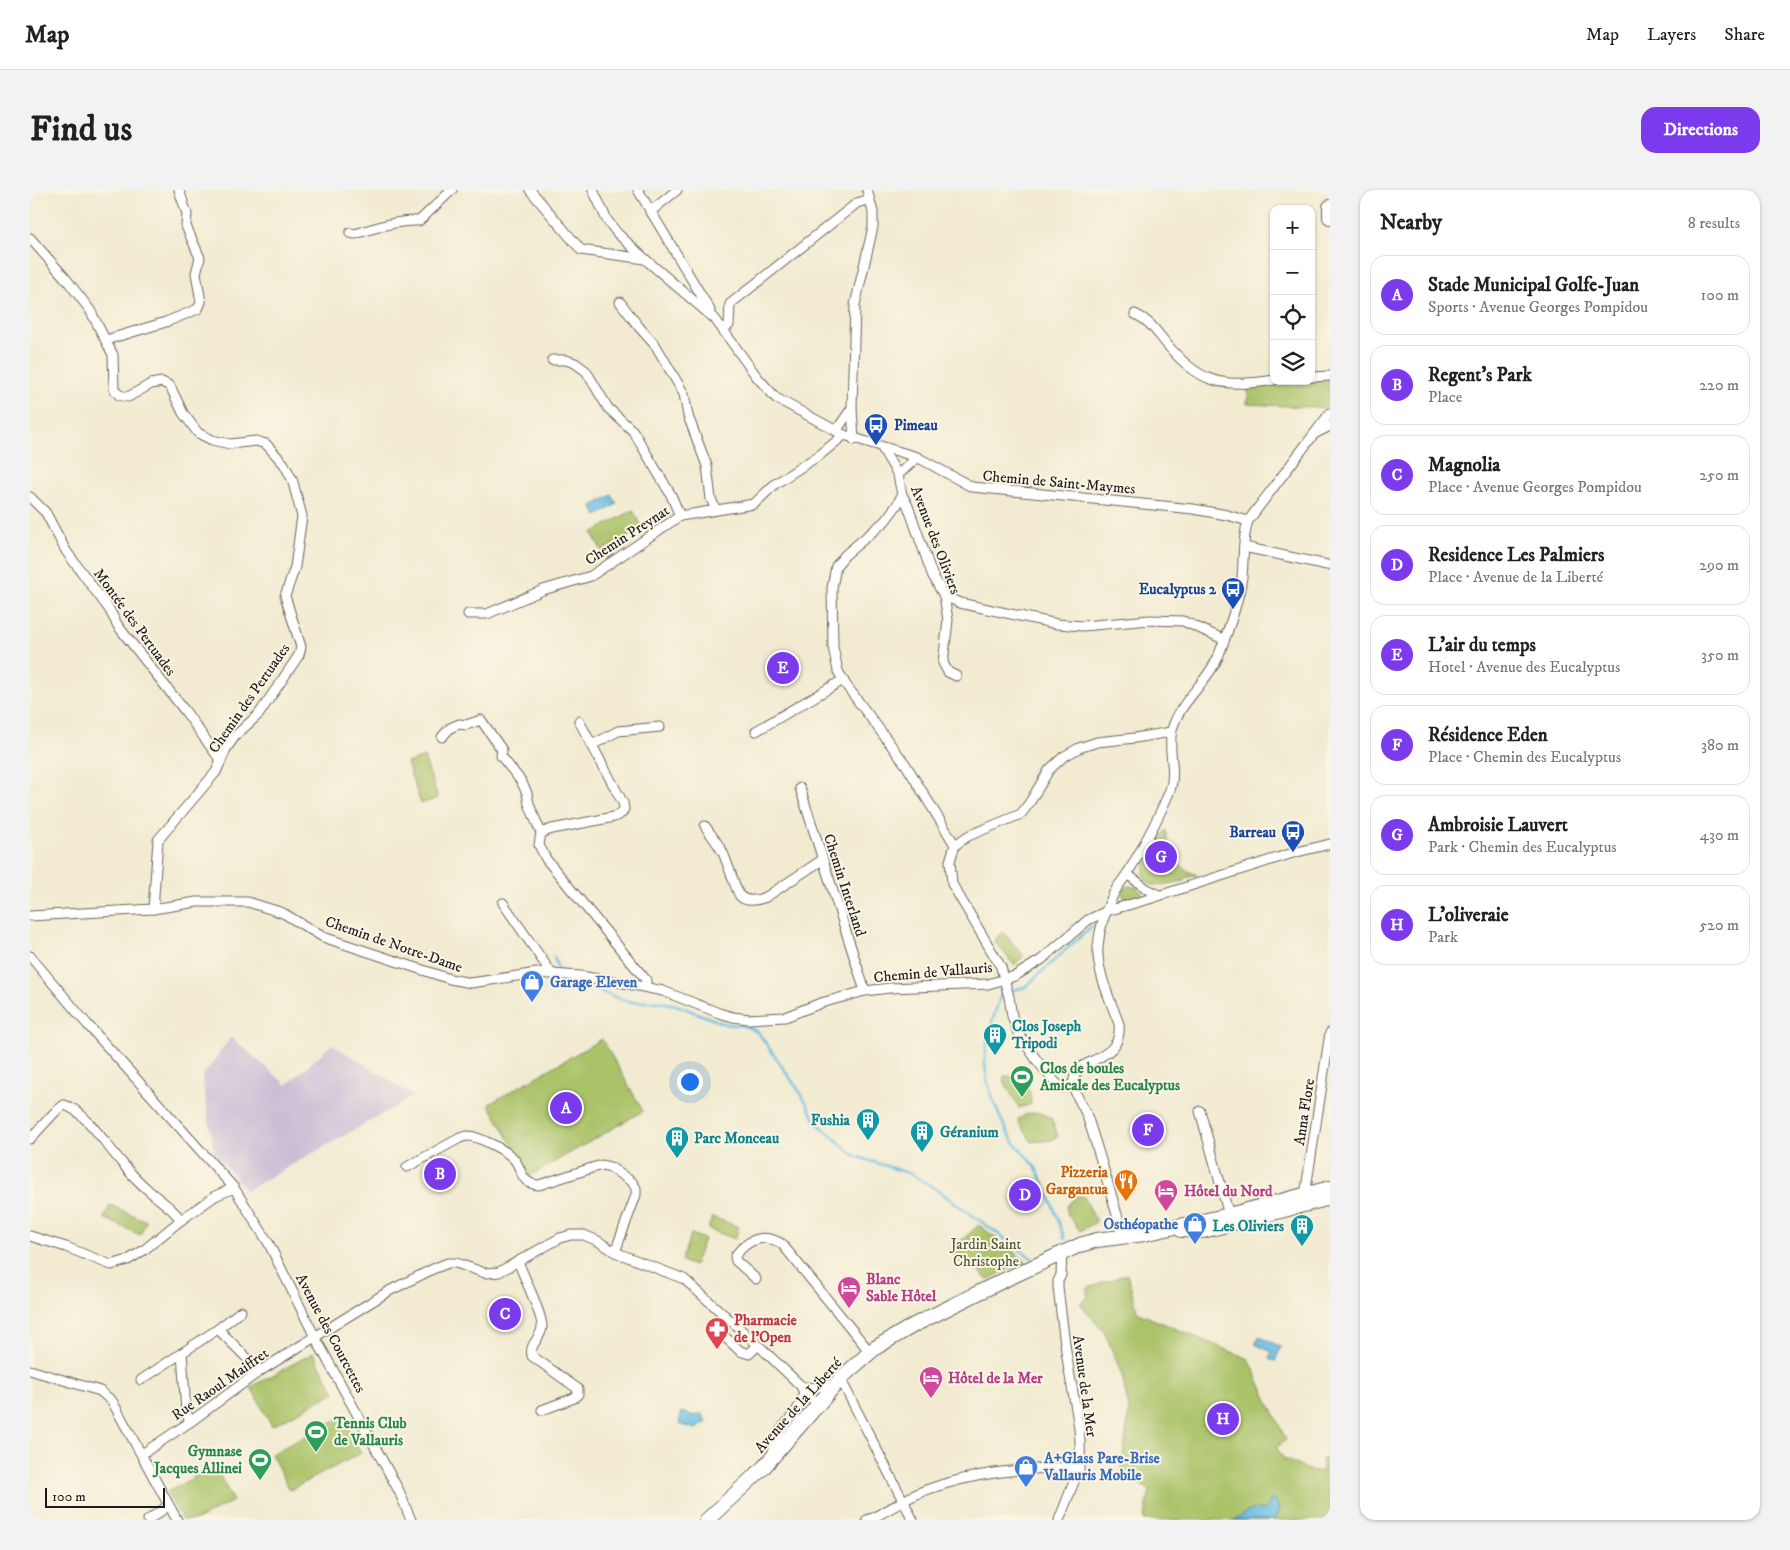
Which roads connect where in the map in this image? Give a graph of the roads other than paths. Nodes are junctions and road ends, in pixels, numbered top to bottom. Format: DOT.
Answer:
graph roads {
  1 [pos="179,190"];
  2 [pos="452,190"];
  3 [pos="530,190"];
  4 [pos="593,190"];
  5 [pos="638,190"];
  6 [pos="678,190"];
  7 [pos="868,194"];
  8 [pos="1330,207"];
  9 [pos="650,212"];
  10 [pos="1330,217"];
  11 [pos="350,233"];
  12 [pos="30,238"];
  13 [pos="645,259"];
  14 [pos="620,302"];
  15 [pos="1135,314"];
  16 [pos="715,318"];
  17 [pos="723,330"];
  18 [pos="106,340"];
  19 [pos="552,360"];
  20 [pos="1330,376"];
  21 [pos="1315,377"];
  22 [pos="1270,381"];
  23 [pos="852,408"];
  24 [pos="1330,413"];
  25 [pos="1330,426"];
  26 [pos="840,433"];
  27 [pos="1310,438"];
  28 [pos="854,440"];
  29 [pos="882,448"];
  30 [pos="917,457"];
  31 [pos="898,475"];
  32 [pos="902,495"];
  33 [pos="30,497"];
  34 [pos="716,510"];
  35 [pos="680,516"];
  36 [pos="1248,521"];
  37 [pos="1244,548"];
  38 [pos="1327,565"];
  39 [pos="944,596"];
  40 [pos="960,603"];
  41 [pos="468,614"];
  42 [pos="948,614"];
  43 [pos="1223,640"];
  44 [pos="956,676"];
  45 [pos="843,680"];
  46 [pos="579,722"];
  47 [pos="660,728"];
  48 [pos="756,731"];
  49 [pos="1171,732"];
  50 [pos="442,737"];
  51 [pos="592,745"];
  52 [pos="221,761"];
  53 [pos="800,788"];
  54 [pos="705,826"];
  55 [pos="541,833"];
  56 [pos="1330,844"];
  57 [pos="955,845"];
  58 [pos="822,860"];
  59 [pos="1127,874"];
  60 [pos="1159,895"];
  61 [pos="503,903"];
  62 [pos="153,909"];
  63 [pos="1107,911"];
  64 [pos="30,916"];
  65 [pos="30,956"];
  66 [pos="552,974"];
  67 [pos="646,987"];
  68 [pos="1007,988"];
  69 [pos="865,991"];
  70 [pos="1330,1033"];
  71 [pos="1074,1084"];
  72 [pos="1200,1111"];
  73 [pos="30,1139"];
  74 [pos="406,1167"];
  75 [pos="234,1188"];
  76 [pos="1330,1188"];
  77 [pos="1306,1195"];
  78 [pos="1330,1198"];
  79 [pos="1229,1215"];
  80 [pos="182,1220"];
  81 [pos="1171,1228"];
  82 [pos="30,1236"];
  83 [pos="1123,1236"];
  84 [pos="615,1252"];
  85 [pos="1062,1252"];
  86 [pos="518,1261"];
  87 [pos="756,1279"];
  88 [pos="241,1311"];
  89 [pos="218,1330"];
  90 [pos="315,1337"];
  91 [pos="725,1337"];
  92 [pos="758,1345"];
  93 [pos="870,1352"];
  94 [pos="182,1353"];
  95 [pos="30,1370"];
  96 [pos="260,1371"];
  97 [pos="141,1380"];
  98 [pos="837,1381"];
  99 [pos="805,1389"];
  100 [pos="818,1403"];
  101 [pos="542,1410"];
  102 [pos="190,1422"];
  103 [pos="142,1454"];
  104 [pos="774,1456"];
  105 [pos="1079,1469"];
  106 [pos="904,1501"];
  107 [pos="168,1506"];
  108 [pos="148,1520"];
  109 [pos="177,1520"];
  110 [pos="411,1520"];
  111 [pos="707,1520"];
  112 [pos="868,1520"];
  113 [pos="913,1520"];
  114 [pos="1059,1520"];
  1 -- 18 [label="street"];
  2 -- 11 [label="street"];
  3 -- 13 [label="street"];
  4 -- 13 [label="street, Chemin de Saint-Maymes"];
  5 -- 9 [label="street"];
  6 -- 9 [label="street"];
  7 -- 17 [label="street"];
  7 -- 23 [label="street"];
  8 -- 10 [label="main road"];
  9 -- 16 [label="street"];
  12 -- 18 [label="street, Chemin des Pertuades"];
  13 -- 16 [label="street, Chemin de Saint-Maymes"];
  14 -- 34 [label="street"];
  15 -- 22 [label="street"];
  16 -- 17 [label="street, Chemin de Saint-Maymes"];
  17 -- 26 [label="street, Chemin de Saint-Maymes"];
  18 -- 52 [label="street, Chemin des Pertuades"];
  19 -- 35 [label="street"];
  20 -- 21 [label="street"];
  23 -- 26 [label="street, Chemin Preynat"];
  23 -- 28 [label="street"];
  24 -- 27 [label="street"];
  25 -- 27 [label="street"];
  26 -- 28 [label="street, Chemin de Saint-Maymes"];
  26 -- 34 [label="street, Chemin Preynat"];
  27 -- 36 [label="street"];
  28 -- 29 [label="street, Chemin de Saint-Maymes"];
  29 -- 30 [label="street, Chemin de Saint-Maymes"];
  29 -- 31 [label="street, Avenue des Oliviers"];
  30 -- 31 [label="street, Avenue des Oliviers"];
  30 -- 36 [label="street, Chemin de Saint-Maymes"];
  31 -- 32 [label="street, Avenue des Oliviers"];
  32 -- 39 [label="street, Avenue des Oliviers"];
  32 -- 45 [label="street"];
  33 -- 52 [label="street, Montée des Pertuades"];
  34 -- 35 [label="street, Chemin Preynat"];
  35 -- 41 [label="street, Chemin Preynat"];
  36 -- 37 [label="street"];
  37 -- 38 [label="street"];
  37 -- 43 [label="street"];
  39 -- 40 [label="street"];
  39 -- 42 [label="street, Avenue des Oliviers"];
  40 -- 42 [label="street, Avenue des Oliviers"];
  40 -- 43 [label="street, Avenue des Oliviers"];
  42 -- 44 [label="street, Avenue des Oliviers"];
  43 -- 49 [label="street"];
  45 -- 48 [label="street"];
  45 -- 57 [label="street"];
  46 -- 51 [label="street"];
  47 -- 51 [label="street"];
  49 -- 57 [label="street"];
  49 -- 59 [label="street"];
  50 -- 55 [label="street"];
  51 -- 55 [label="street"];
  52 -- 62 [label="street, Chemin des Pertuades"];
  53 -- 58 [label="street, Chemin Interland"];
  54 -- 58 [label="street"];
  55 -- 67 [label="street"];
  56 -- 60 [label="street, Chemin de Vallauris"];
  57 -- 68 [label="street"];
  58 -- 69 [label="street, Chemin Interland"];
  59 -- 60 [label="street"];
  59 -- 63 [label="street"];
  60 -- 63 [label="street, Chemin de Vallauris"];
  61 -- 66 [label="street"];
  62 -- 64 [label="street, Chemin de Notre-Dame"];
  62 -- 66 [label="street, Chemin de Notre-Dame"];
  63 -- 68 [label="street, Chemin de Vallauris"];
  63 -- 71 [label="street"];
  65 -- 75 [label="street, Avenue des Courcettes"];
  66 -- 67 [label="street, Chemin de Notre-Dame"];
  67 -- 69 [label="street, Chemin de Notre-Dame"];
  68 -- 69 [label="street, Chemin de Vallauris"];
  68 -- 71 [label="street"];
  70 -- 77 [label="street, Anna Flore"];
  71 -- 83 [label="street"];
  72 -- 79 [label="street"];
  73 -- 80 [label="street"];
  74 -- 84 [label="street"];
  75 -- 80 [label="street"];
  75 -- 90 [label="street, Avenue des Courcettes"];
  76 -- 77 [label="main road, Avenue de la Liberté"];
  77 -- 79 [label="main road, Avenue de la Liberté"];
  78 -- 81 [label="main road"];
  79 -- 81 [label="main road, Avenue de la Liberté"];
  80 -- 82 [label="street"];
  81 -- 83 [label="main road, Avenue de la Liberté"];
  83 -- 85 [label="main road, Avenue de la Liberté"];
  84 -- 86 [label="street, Rue Raoul Maiffret"];
  84 -- 92 [label="street, Rue Raoul Maiffret"];
  85 -- 93 [label="main road, Avenue de la Liberté"];
  85 -- 105 [label="street, Avenue de la Mer"];
  86 -- 90 [label="street, Rue Raoul Maiffret"];
  86 -- 101 [label="street"];
  87 -- 93 [label="street"];
  88 -- 89 [label="street"];
  89 -- 94 [label="street"];
  89 -- 96 [label="street"];
  90 -- 96 [label="street, Rue Raoul Maiffret"];
  90 -- 110 [label="street, Avenue des Courcettes"];
  91 -- 92 [label="street"];
  92 -- 99 [label="street, Rue Raoul Maiffret"];
  93 -- 98 [label="main road, Avenue de la Liberté"];
  94 -- 97 [label="street"];
  94 -- 102 [label="street"];
  95 -- 103 [label="street"];
  96 -- 102 [label="street, Rue Raoul Maiffret"];
  98 -- 99 [label="street"];
  98 -- 100 [label="main road, Avenue de la Liberté"];
  98 -- 106 [label="street"];
  99 -- 100 [label="street, Rue Raoul Maiffret"];
  99 -- 104 [label="street"];
  100 -- 104 [label="main road, Avenue de la Liberté"];
  102 -- 103 [label="street, Rue Raoul Maiffret"];
  103 -- 107 [label="street"];
  104 -- 111 [label="main road, Avenue de la Liberté"];
  105 -- 106 [label="street"];
  105 -- 114 [label="street, Avenue de la Mer"];
  106 -- 112 [label="street"];
  106 -- 113 [label="street"];
  107 -- 108 [label="street"];
  107 -- 109 [label="street"];
}
